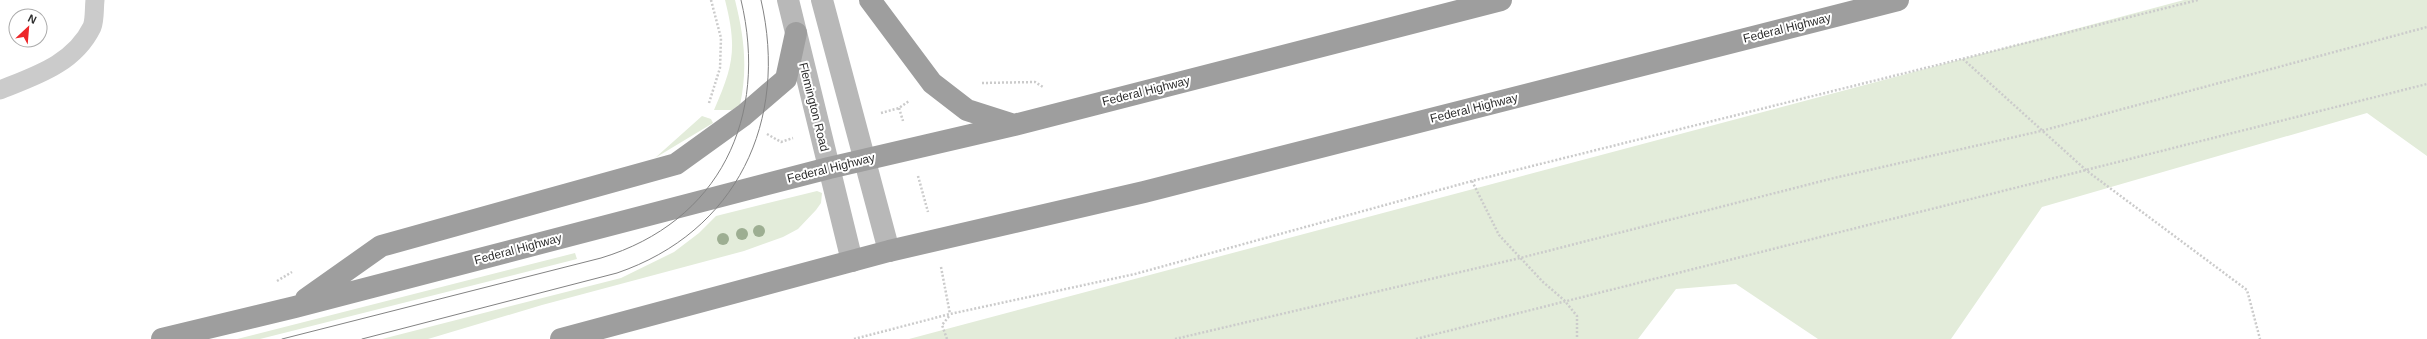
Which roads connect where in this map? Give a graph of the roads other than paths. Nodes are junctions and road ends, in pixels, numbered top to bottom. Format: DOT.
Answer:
graph roads {
  1 [pos="95,0"];
  2 [pos="788,0"];
  3 [pos="822,0"];
  4 [pos="870,0"];
  5 [pos="1501,0"];
  6 [pos="1898,0"];
  7 [pos="796,33"];
  8 [pos="0,90"];
  9 [pos="1014,125"];
  10 [pos="864,160"];
  11 [pos="829,168"];
  12 [pos="889,250"];
  13 [pos="852,261"];
  14 [pos="295,307"];
  15 [pos="162,339"];
  16 [pos="561,339"];
  1 -- 8 [label="lane"];
  2 -- 7 [label="main road, Flemington Road"];
  3 -- 10 [label="main road"];
  4 -- 9 [label="highway"];
  5 -- 9 [label="highway, Federal Highway"];
  6 -- 12 [label="highway, Federal Highway"];
  7 -- 11 [label="main road, Flemington Road"];
  7 -- 14 [label="highway"];
  9 -- 10 [label="highway, Federal Highway"];
  10 -- 11 [label="highway, Federal Highway"];
  10 -- 12 [label="main road"];
  11 -- 13 [label="main road, Flemington Road"];
  11 -- 14 [label="highway, Federal Highway"];
  12 -- 13 [label="highway, Federal Highway"];
  13 -- 16 [label="highway, Federal Highway"];
  14 -- 15 [label="highway, Federal Highway"];
}
